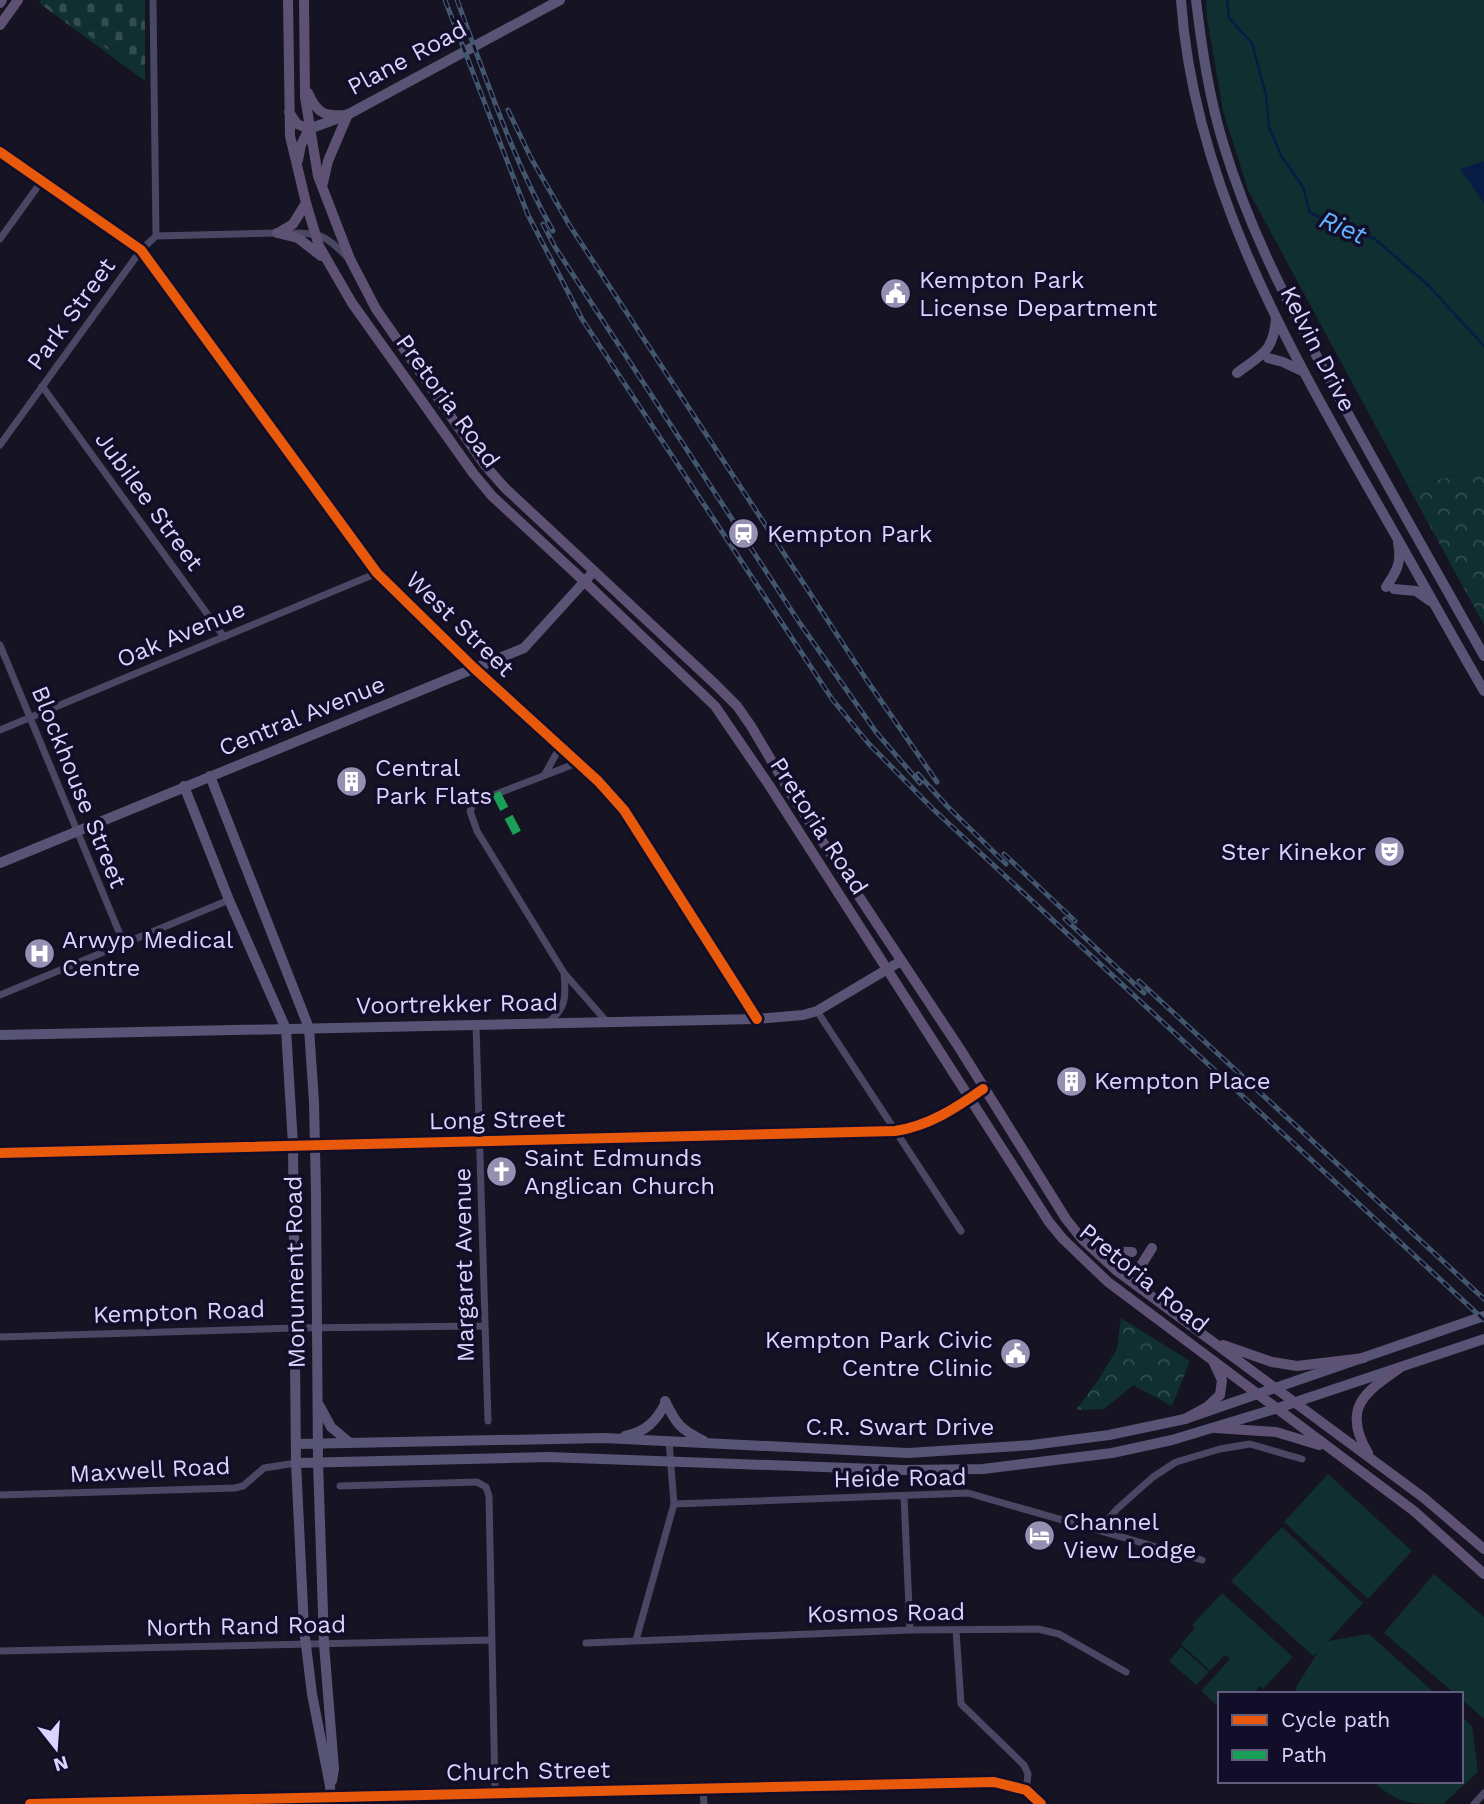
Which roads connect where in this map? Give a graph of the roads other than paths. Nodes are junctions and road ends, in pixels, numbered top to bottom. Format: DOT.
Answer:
graph roads {
  1 [pos="18,0"];
  2 [pos="153,0"];
  3 [pos="288,0"];
  4 [pos="304,0"];
  5 [pos="560,0"];
  6 [pos="1181,0"];
  7 [pos="1196,0"];
  8 [pos="0,25"];
  9 [pos="305,88"];
  10 [pos="289,112"];
  11 [pos="348,114"];
  12 [pos="309,129"];
  13 [pos="0,152"];
  14 [pos="296,166"];
  15 [pos="41,182"];
  16 [pos="322,188"];
  17 [pos="306,203"];
  18 [pos="277,233"];
  19 [pos="315,233"];
  20 [pos="156,236"];
  21 [pos="0,239"];
  22 [pos="141,250"];
  23 [pos="350,259"];
  24 [pos="328,263"];
  25 [pos="1276,314"];
  26 [pos="1268,358"];
  27 [pos="1304,372"];
  28 [pos="1237,373"];
  29 [pos="42,386"];
  30 [pos="0,445"];
  31 [pos="1397,537"];
  32 [pos="594,571"];
  33 [pos="377,573"];
  34 [pos="585,582"];
  35 [pos="1433,604"];
  36 [pos="224,638"];
  37 [pos="0,645"];
  38 [pos="1484,656"];
  39 [pos="474,668"];
  40 [pos="1484,691"];
  41 [pos="29,718"];
  42 [pos="0,730"];
  43 [pos="560,747"];
  44 [pos="577,763"];
  45 [pos="544,774"];
  46 [pos="210,776"];
  47 [pos="184,786"];
  48 [pos="75,831"];
  49 [pos="0,863"];
  50 [pos="229,900"];
  51 [pos="124,944"];
  52 [pos="901,961"];
  53 [pos="887,971"];
  54 [pos="564,973"];
  55 [pos="0,995"];
  56 [pos="817,1011"];
  57 [pos="758,1018"];
  58 [pos="607,1023"];
  59 [pos="476,1024"];
  60 [pos="547,1024"];
  61 [pos="309,1028"];
  62 [pos="286,1029"];
  63 [pos="0,1035"];
  64 [pos="983,1089"];
  65 [pos="970,1098"];
  66 [pos="895,1131"];
  67 [pos="481,1141"];
  68 [pos="314,1144"];
  69 [pos="293,1145"];
  70 [pos="0,1153"];
  71 [pos="961,1231"];
  72 [pos="1152,1248"];
  73 [pos="1095,1251"];
  74 [pos="1132,1252"];
  75 [pos="1148,1293"];
  76 [pos="1484,1316"];
  77 [pos="485,1326"];
  78 [pos="295,1328"];
  79 [pos="316,1328"];
  80 [pos="0,1337"];
  81 [pos="1484,1339"];
  82 [pos="1210,1341"];
  83 [pos="1364,1358"];
  84 [pos="1212,1360"];
  85 [pos="1401,1367"];
  86 [pos="1276,1388"];
  87 [pos="1258,1394"];
  88 [pos="317,1401"];
  89 [pos="1296,1402"];
  90 [pos="1278,1408"];
  91 [pos="1185,1419"];
  92 [pos="488,1421"];
  93 [pos="1215,1428"];
  94 [pos="604,1438"];
  95 [pos="669,1441"];
  96 [pos="350,1443"];
  97 [pos="297,1444"];
  98 [pos="317,1444"];
  99 [pos="710,1444"];
  100 [pos="1328,1448"];
  101 [pos="1302,1459"];
  102 [pos="1372,1460"];
  103 [pos="671,1461"];
  104 [pos="318,1462"];
  105 [pos="296,1463"];
  106 [pos="340,1486"];
  107 [pos="0,1495"];
  108 [pos="904,1496"];
  109 [pos="674,1504"];
  110 [pos="1099,1530"];
  111 [pos="1484,1549"];
  112 [pos="1202,1560"];
  113 [pos="1484,1574"];
  114 [pos="910,1630"];
  115 [pos="956,1630"];
  116 [pos="492,1640"];
  117 [pos="636,1640"];
  118 [pos="586,1643"];
  119 [pos="305,1644"];
  120 [pos="324,1644"];
  121 [pos="0,1651"];
  122 [pos="1126,1672"];
  123 [pos="330,1786"];
  124 [pos="703,1789"];
  125 [pos="1026,1790"];
  126 [pos="495,1792"];
  127 [pos="1484,1793"];
  128 [pos="331,1801"];
  129 [pos="30,1804"];
  130 [pos="704,1804"];
  131 [pos="1041,1804"];
  132 [pos="1474,1804"];
  1 -- 8 [label="main road"];
  2 -- 20 [label="street"];
  3 -- 10 [label="main road, Pretoria Road"];
  4 -- 9 [label="main road, Pretoria Road"];
  5 -- 11 [label="main road, Plane Road"];
  6 -- 25 [label="main road, Kelvin Drive"];
  7 -- 38 [label="main road, Kelvin Drive"];
  9 -- 11 [label="main road"];
  9 -- 12 [label="main road, Pretoria Road"];
  10 -- 12 [label="main road"];
  10 -- 14 [label="main road, Pretoria Road"];
  11 -- 12 [label="main road, Plane Road"];
  11 -- 16 [label="main road"];
  12 -- 14 [label="main road"];
  12 -- 16 [label="main road, Pretoria Road"];
  13 -- 15 [label="street, West Street"];
  14 -- 17 [label="main road, Pretoria Road"];
  15 -- 21 [label="street"];
  15 -- 22 [label="street, West Street"];
  16 -- 23 [label="main road, Pretoria Road"];
  17 -- 18 [label="main road"];
  17 -- 19 [label="main road, Pretoria Road"];
  18 -- 19 [label="street"];
  18 -- 20 [label="street"];
  18 -- 24 [label="main road"];
  19 -- 23 [label="street"];
  19 -- 24 [label="main road, Pretoria Road"];
  20 -- 22 [label="street, Park Street"];
  22 -- 29 [label="street, Park Street"];
  22 -- 33 [label="street, West Street"];
  23 -- 32 [label="main road, Pretoria Road"];
  24 -- 34 [label="main road, Pretoria Road"];
  25 -- 27 [label="main road, Kelvin Drive"];
  25 -- 28 [label="main road"];
  26 -- 27 [label="main road"];
  27 -- 31 [label="main road, Kelvin Drive"];
  29 -- 30 [label="street, Park Street"];
  29 -- 36 [label="street, Jubilee Street"];
  31 -- 35 [label="main road, Kelvin Drive"];
  31 -- 35 [label="main road"];
  32 -- 34 [label="main road, Central Avenue"];
  32 -- 52 [label="main road, Pretoria Road"];
  33 -- 36 [label="street, Oak Avenue"];
  33 -- 39 [label="street, West Street"];
  34 -- 39 [label="main road, Central Avenue"];
  34 -- 53 [label="main road, Pretoria Road"];
  35 -- 40 [label="main road, Kelvin Drive"];
  36 -- 41 [label="street, Oak Avenue"];
  37 -- 41 [label="street, Blockhouse Street"];
  39 -- 43 [label="street, West Street"];
  39 -- 46 [label="main road, Central Avenue"];
  41 -- 42 [label="street, Oak Avenue"];
  41 -- 48 [label="street, Blockhouse Street"];
  43 -- 44 [label="street, West Street"];
  43 -- 45 [label="street"];
  44 -- 45 [label="street"];
  44 -- 57 [label="street, West Street"];
  45 -- 54 [label="street"];
  46 -- 47 [label="main road, Central Avenue"];
  46 -- 61 [label="main road, Monument Road"];
  47 -- 48 [label="main road, Central Avenue"];
  47 -- 50 [label="main road, Monument Road"];
  48 -- 49 [label="main road, Central Avenue"];
  48 -- 51 [label="street, Blockhouse Street"];
  50 -- 51 [label="street"];
  50 -- 62 [label="main road, Monument Road"];
  51 -- 55 [label="street"];
  52 -- 53 [label="main road, Voortrekker Road"];
  52 -- 64 [label="main road, Pretoria Road"];
  53 -- 56 [label="main road, Voortrekker Road"];
  53 -- 65 [label="main road, Pretoria Road"];
  54 -- 58 [label="street"];
  54 -- 60 [label="street"];
  56 -- 57 [label="main road, Voortrekker Road"];
  56 -- 66 [label="street"];
  57 -- 58 [label="main road, Voortrekker Road"];
  58 -- 60 [label="main road, Voortrekker Road"];
  59 -- 60 [label="main road, Voortrekker Road"];
  59 -- 61 [label="main road, Voortrekker Road"];
  59 -- 67 [label="street, Margaret Avenue"];
  61 -- 62 [label="main road, Voortrekker Road"];
  61 -- 68 [label="main road, Monument Road"];
  62 -- 63 [label="main road, Voortrekker Road"];
  62 -- 69 [label="main road, Monument Road"];
  64 -- 65 [label="main road, Long Street"];
  64 -- 73 [label="main road, Pretoria Road"];
  65 -- 66 [label="main road, Long Street"];
  65 -- 84 [label="main road, Pretoria Road"];
  66 -- 67 [label="main road, Long Street"];
  66 -- 71 [label="street"];
  67 -- 68 [label="main road, Long Street"];
  67 -- 77 [label="street, Margaret Avenue"];
  68 -- 69 [label="main road, Long Street"];
  68 -- 79 [label="main road, Monument Road"];
  69 -- 70 [label="main road, Long Street"];
  69 -- 78 [label="main road, Monument Road"];
  72 -- 75 [label="main road"];
  73 -- 74 [label="main road"];
  73 -- 75 [label="main road, Pretoria Road"];
  75 -- 82 [label="main road, Pretoria Road"];
  76 -- 83 [label="main road, C.R. Swart Drive"];
  77 -- 79 [label="street, Kempton Road"];
  77 -- 92 [label="street, Margaret Avenue"];
  78 -- 79 [label="street, Kempton Road"];
  78 -- 80 [label="street, Kempton Road"];
  78 -- 97 [label="main road, Monument Road"];
  79 -- 88 [label="main road, Monument Road"];
  81 -- 85 [label="main road, C.R. Swart Drive"];
  82 -- 83 [label="main road"];
  82 -- 86 [label="main road, Pretoria Road"];
  83 -- 86 [label="main road, C.R. Swart Drive"];
  84 -- 87 [label="main road, Pretoria Road"];
  84 -- 91 [label="main road"];
  85 -- 89 [label="main road, C.R. Swart Drive"];
  85 -- 102 [label="main road"];
  86 -- 87 [label="main road, C.R. Swart Drive"];
  86 -- 89 [label="main road, Pretoria Road"];
  87 -- 90 [label="main road, Pretoria Road"];
  87 -- 91 [label="main road, C.R. Swart Drive"];
  88 -- 96 [label="main road"];
  88 -- 98 [label="main road, Monument Road"];
  89 -- 90 [label="main road, C.R. Swart Drive"];
  89 -- 102 [label="main road, Pretoria Road"];
  90 -- 93 [label="main road, C.R. Swart Drive"];
  90 -- 100 [label="main road, Pretoria Road"];
  91 -- 99 [label="main road, C.R. Swart Drive"];
  93 -- 100 [label="main road"];
  93 -- 103 [label="main road, C.R. Swart Drive"];
  94 -- 95 [label="main road, C.R. Swart Drive"];
  94 -- 96 [label="main road, C.R. Swart Drive"];
  94 -- 99 [label="main road"];
  95 -- 99 [label="main road, C.R. Swart Drive"];
  95 -- 103 [label="street"];
  96 -- 98 [label="main road, C.R. Swart Drive"];
  97 -- 98 [label="main road, C.R. Swart Drive"];
  97 -- 105 [label="main road, Monument Road"];
  98 -- 104 [label="main road, Monument Road"];
  100 -- 113 [label="main road, Pretoria Road"];
  101 -- 110 [label="street"];
  102 -- 111 [label="main road, Pretoria Road"];
  103 -- 104 [label="main road, C.R. Swart Drive"];
  103 -- 109 [label="street"];
  104 -- 105 [label="main road, C.R. Swart Drive"];
  104 -- 120 [label="main road, Monument Road"];
  105 -- 107 [label="street, Maxwell Road"];
  105 -- 119 [label="main road, Monument Road"];
  106 -- 116 [label="street"];
  108 -- 109 [label="street, Heide Road"];
  108 -- 110 [label="street, Heide Road"];
  108 -- 114 [label="street"];
  109 -- 117 [label="street"];
  110 -- 112 [label="street, Heide Road"];
  114 -- 115 [label="street, Kosmos Road"];
  114 -- 117 [label="street, Kosmos Road"];
  115 -- 122 [label="street, Kosmos Road"];
  115 -- 125 [label="street"];
  116 -- 120 [label="street, North Rand Road"];
  116 -- 126 [label="street"];
  117 -- 118 [label="street, Kosmos Road"];
  119 -- 120 [label="street, North Rand Road"];
  119 -- 121 [label="street, North Rand Road"];
  119 -- 123 [label="main road, Monument Road"];
  120 -- 123 [label="main road, Monument Road"];
  123 -- 128 [label="main road, Monument Road"];
  124 -- 125 [label="street, Church Street"];
  124 -- 126 [label="street, Church Street"];
  124 -- 130 [label="street"];
  125 -- 131 [label="street"];
  126 -- 128 [label="street, Church Street"];
  127 -- 132 [label="street"];
  128 -- 129 [label="street, Church Street"];
}
